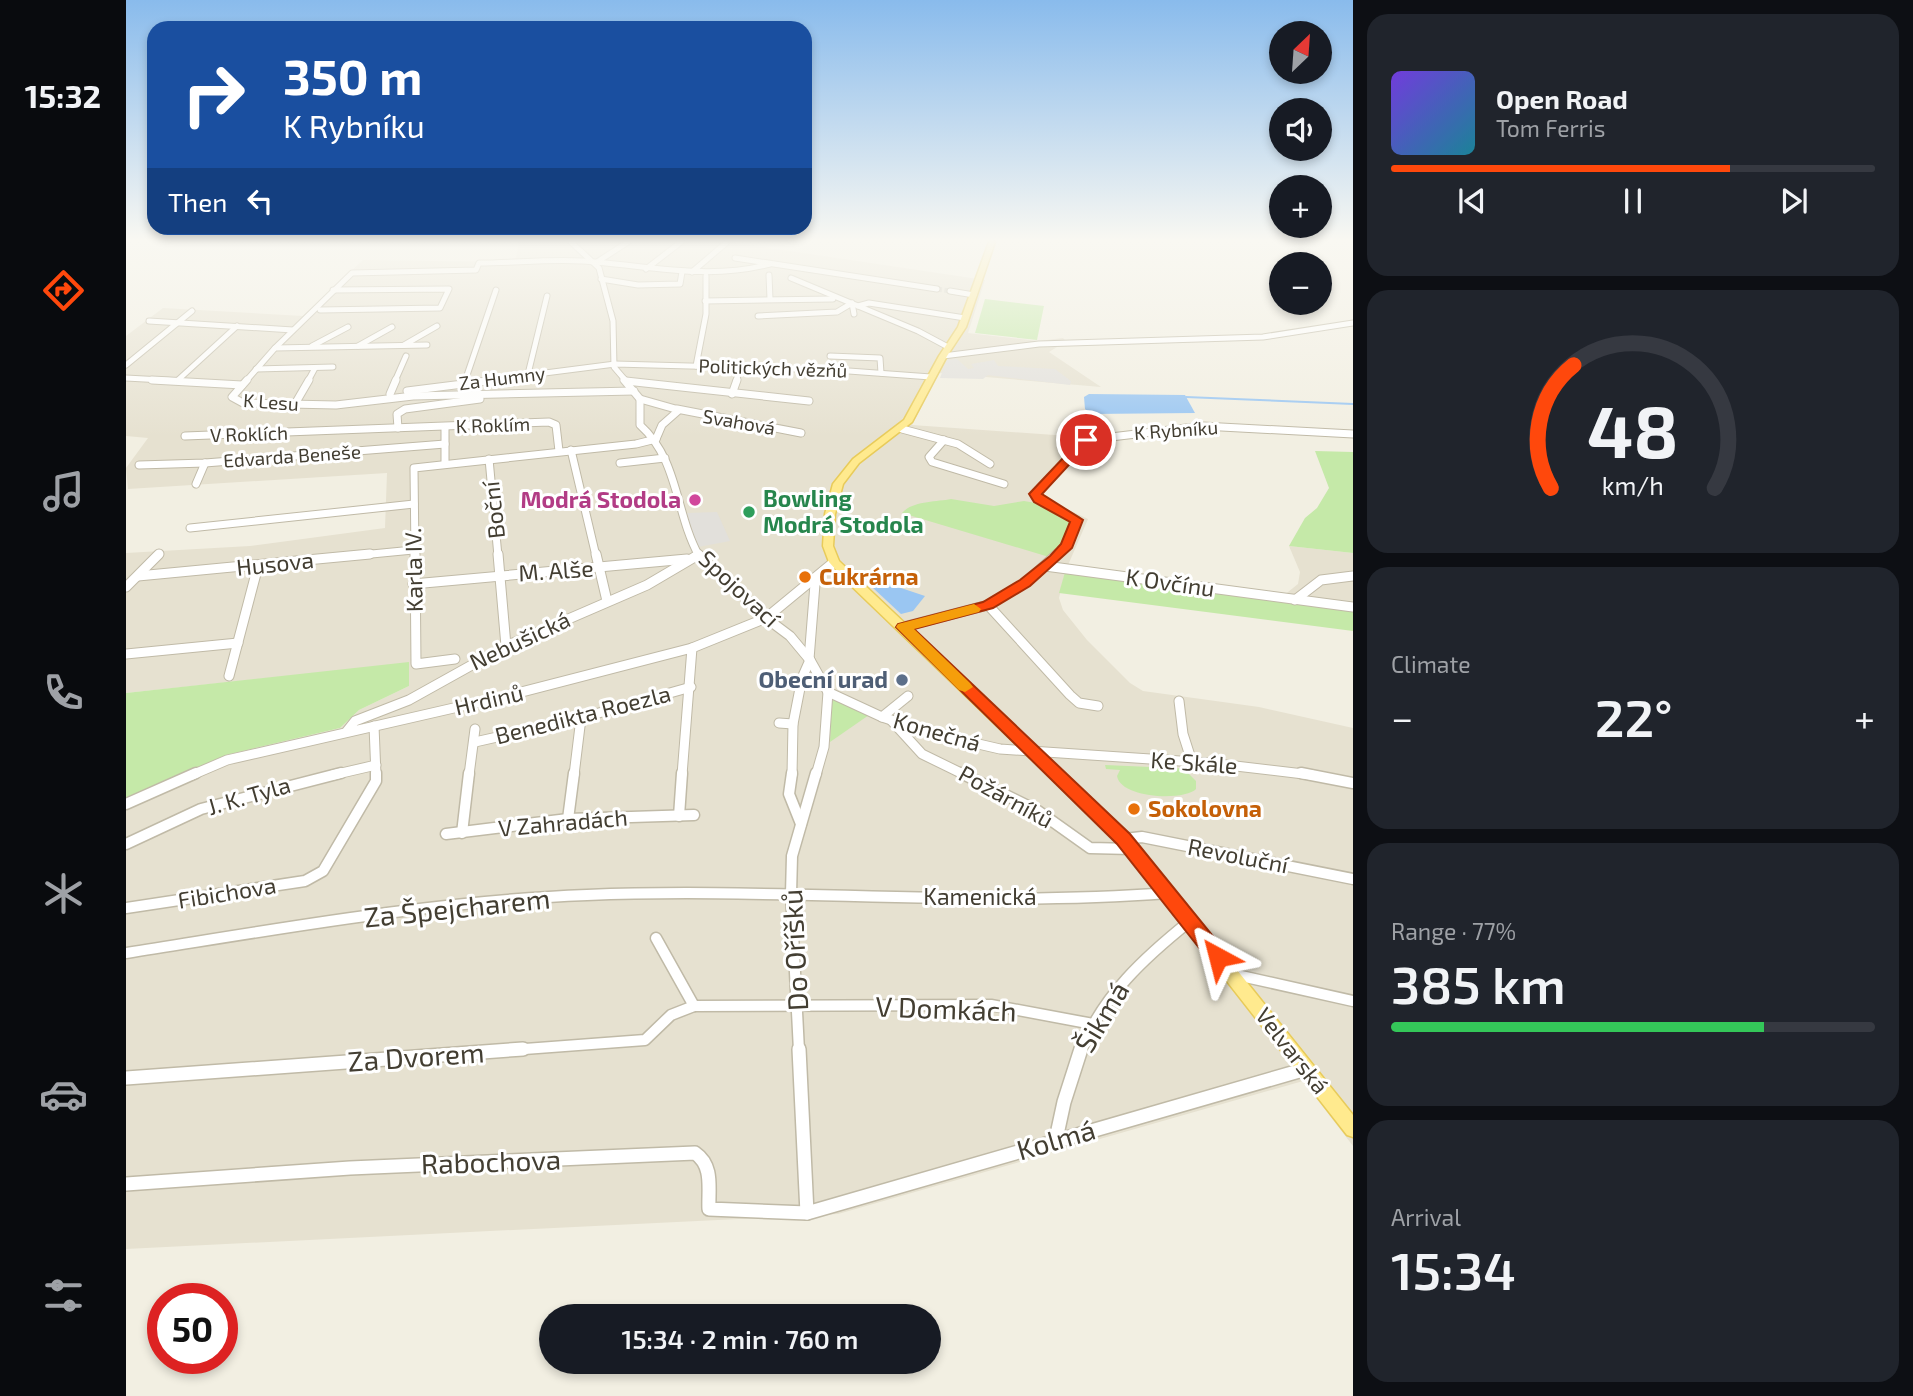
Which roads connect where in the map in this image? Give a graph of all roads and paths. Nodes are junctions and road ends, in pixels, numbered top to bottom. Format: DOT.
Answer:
graph roads {
  1 [pos="316,307"];
  2 [pos="440,307"];
  3 [pos="490,307"];
  4 [pos="544,307"];
  5 [pos="609,307"];
  6 [pos="705,307"];
  7 [pos="849,307"];
  8 [pos="855,307"];
  9 [pos="860,307"];
  10 [pos="896,307"];
  11 [pos="970,307"];
  12 [pos="320,310"];
  13 [pos="192,311"];
  14 [pos="853,314"];
  15 [pos="758,316"];
  16 [pos="965,318"];
  17 [pos="149,321"];
  18 [pos="179,323"];
  19 [pos="1353,323"];
  20 [pos="237,326"];
  21 [pos="437,326"];
  22 [pos="348,327"];
  23 [pos="392,327"];
  24 [pos="293,330"];
  25 [pos="427,345"];
  26 [pos="403,346"];
  27 [pos="311,347"];
  28 [pos="356,347"];
  29 [pos="275,348"];
  30 [pos="945,352"];
  31 [pos="406,356"];
  32 [pos="830,356"];
  33 [pos="615,364"];
  34 [pos="126,365"];
  35 [pos="696,366"];
  36 [pos="333,367"];
  37 [pos="741,367"];
  38 [pos="315,368"];
  39 [pos="256,369"];
  40 [pos="881,373"];
  41 [pos="528,374"];
  42 [pos="931,377"];
  43 [pos="126,378"];
  44 [pos="178,380"];
  45 [pos="626,381"];
  46 [pos="466,382"];
  47 [pos="242,385"];
  48 [pos="442,386"];
  49 [pos="634,391"];
  50 [pos="513,393"];
  51 [pos="390,394"];
  52 [pos="732,394"];
  53 [pos="438,395"];
  54 [pos="371,399"];
  55 [pos="640,399"];
  56 [pos="809,401"];
  57 [pos="318,402"];
  58 [pos="295,404"];
  59 [pos="677,409"];
  60 [pos="445,427"];
  61 [pos="397,428"];
  62 [pos="902,429"];
  63 [pos="801,433"];
  64 [pos="1353,434"];
  65 [pos="185,436"];
  66 [pos="656,439"];
  67 [pos="944,440"];
  68 [pos="446,444"];
  69 [pos="571,450"];
  70 [pos="559,452"];
  71 [pos="665,458"];
  72 [pos="489,459"];
  73 [pos="205,463"];
  74 [pos="620,463"];
  75 [pos="445,464"];
  76 [pos="990,464"];
  77 [pos="139,466"];
  78 [pos="196,484"];
  79 [pos="1004,484"];
  80 [pos="414,504"];
  81 [pos="190,528"];
  82 [pos="413,550"];
  83 [pos="159,554"];
  84 [pos="698,555"];
  85 [pos="834,562"];
  86 [pos="258,566"];
  87 [pos="1045,566"];
  88 [pos="597,568"];
  89 [pos="138,576"];
  90 [pos="501,576"];
  91 [pos="1353,576"];
  92 [pos="810,579"];
  93 [pos="413,584"];
  94 [pos="126,587"];
  95 [pos="793,595"];
  96 [pos="1295,600"];
  97 [pos="607,601"];
  98 [pos="813,602"];
  99 [pos="988,605"];
  100 [pos="1353,607"];
  101 [pos="766,618"];
  102 [pos="903,627"];
  103 [pos="239,642"];
  104 [pos="506,646"];
  105 [pos="692,648"];
  106 [pos="126,654"];
  107 [pos="455,659"];
  108 [pos="810,660"];
  109 [pos="229,676"];
  110 [pos="691,687"];
  111 [pos="828,692"];
  112 [pos="908,696"];
  113 [pos="1179,701"];
  114 [pos="1098,706"];
  115 [pos="887,718"];
  116 [pos="581,719"];
  117 [pos="779,723"];
  118 [pos="793,724"];
  119 [pos="374,726"];
  120 [pos="475,729"];
  121 [pos="347,732"];
  122 [pos="475,742"];
  123 [pos="1034,753"];
  124 [pos="1192,762"];
  125 [pos="376,765"];
  126 [pos="1353,783"];
  127 [pos="126,804"];
  128 [pos="694,815"];
  129 [pos="679,816"];
  130 [pos="568,819"];
  131 [pos="801,824"];
  132 [pos="462,832"];
  133 [pos="446,834"];
  134 [pos="126,844"];
  135 [pos="1128,844"];
  136 [pos="1353,879"];
  137 [pos="1168,893"];
  138 [pos="791,894"];
  139 [pos="128,909"];
  140 [pos="1190,921"];
  141 [pos="656,938"];
  142 [pos="126,953"];
  143 [pos="1232,974"];
  144 [pos="1353,1000"];
  145 [pos="798,1004"];
  146 [pos="694,1006"];
  147 [pos="1093,1024"];
  148 [pos="1306,1069"];
  149 [pos="126,1078"];
  150 [pos="1353,1129"];
  151 [pos="1056,1139"];
  152 [pos="126,1184"];
  153 [pos="807,1213"];
  1 -- 24 [label="street, K Lesu"];
  2 -- 12 [label="street"];
  3 -- 46 [label="street"];
  4 -- 41 [label="street"];
  5 -- 33 [label="street"];
  6 -- 35 [label="street"];
  7 -- 15 [label="street"];
  8 -- 14 [label="street"];
  9 -- 30 [label="street"];
  10 -- 16 [label="street"];
  11 -- 16 [label="main road"];
  13 -- 18 [label="street"];
  16 -- 30 [label="main road"];
  17 -- 18 [label="street"];
  18 -- 20 [label="street"];
  18 -- 34 [label="street"];
  19 -- 30 [label="street"];
  20 -- 24 [label="street"];
  20 -- 44 [label="street"];
  21 -- 26 [label="street"];
  22 -- 27 [label="street"];
  23 -- 28 [label="street"];
  24 -- 29 [label="street, K Lesu"];
  25 -- 26 [label="street"];
  26 -- 28 [label="street"];
  27 -- 28 [label="street"];
  27 -- 29 [label="street"];
  29 -- 39 [label="street, K Lesu"];
  30 -- 42 [label="main road"];
  31 -- 51 [label="street"];
  32 -- 40 [label="street"];
  33 -- 35 [label="street, Politických vězňů"];
  33 -- 41 [label="street, Za Humny"];
  33 -- 45 [label="street, Spojovací"];
  35 -- 37 [label="street, Politických vězňů"];
  36 -- 38 [label="street"];
  37 -- 40 [label="street, Politických vězňů"];
  37 -- 52 [label="street"];
  38 -- 39 [label="street"];
  38 -- 58 [label="street"];
  39 -- 47 [label="street, K Lesu"];
  40 -- 42 [label="street, Politických vězňů"];
  41 -- 46 [label="street, Za Humny"];
  42 -- 62 [label="main road"];
  43 -- 44 [label="street"];
  44 -- 47 [label="street"];
  45 -- 49 [label="street, Spojovací"];
  45 -- 52 [label="street"];
  46 -- 48 [label="street, Za Humny"];
  47 -- 58 [label="street, K Lesu"];
  48 -- 51 [label="street, Za Humny"];
  48 -- 53 [label="street"];
  49 -- 50 [label="street"];
  49 -- 55 [label="street, Spojovací"];
  50 -- 53 [label="street"];
  50 -- 61 [label="street"];
  51 -- 54 [label="street, Za Humny"];
  52 -- 56 [label="street"];
  53 -- 54 [label="street"];
  54 -- 57 [label="street, Za Humny"];
  54 -- 58 [label="street, K Lesu"];
  55 -- 59 [label="street, Svahová"];
  55 -- 66 [label="street, Spojovací"];
  59 -- 63 [label="street, Svahová"];
  59 -- 66 [label="street, Svahová"];
  60 -- 61 [label="street, K Roklím"];
  60 -- 68 [label="street, K Roklím"];
  60 -- 70 [label="street, K Roklím"];
  61 -- 65 [label="street, V Roklích"];
  62 -- 67 [label="street"];
  62 -- 85 [label="main road"];
  64 -- 87 [label="street, K Rybníku"];
  66 -- 69 [label="street, K Roklím"];
  66 -- 71 [label="street, Spojovací"];
  67 -- 76 [label="street"];
  67 -- 79 [label="street"];
  68 -- 73 [label="street, Edvarda Beneše"];
  68 -- 75 [label="street, K Roklím"];
  69 -- 70 [label="street, K Roklím"];
  69 -- 88 [label="street"];
  70 -- 72 [label="street, K Roklím"];
  71 -- 74 [label="street"];
  71 -- 84 [label="street, Spojovací"];
  72 -- 75 [label="street, K Roklím"];
  72 -- 90 [label="street, Boční"];
  73 -- 77 [label="street, Edvarda Beneše"];
  73 -- 78 [label="street"];
  75 -- 80 [label="street, Karla IV."];
  80 -- 81 [label="street"];
  80 -- 82 [label="street, Karla IV."];
  82 -- 86 [label="street, Husova"];
  82 -- 93 [label="street, Karla IV."];
  83 -- 89 [label="street"];
  84 -- 88 [label="street, M. Alše"];
  84 -- 97 [label="street, Nebušická"];
  84 -- 101 [label="street, Spojovací"];
  85 -- 92 [label="street, Hrdinů"];
  85 -- 102 [label="main road, Velvarská"];
  86 -- 89 [label="street, Husova"];
  86 -- 103 [label="street"];
  87 -- 96 [label="street, K Ovčínu"];
  87 -- 99 [label="street, K Rybníku"];
  88 -- 90 [label="street, M. Alše"];
  88 -- 97 [label="street"];
  89 -- 94 [label="street"];
  90 -- 93 [label="street, M. Alše"];
  90 -- 104 [label="street, Boční"];
  91 -- 96 [label="street"];
  92 -- 95 [label="street, Hrdinů"];
  92 -- 98 [label="street"];
  93 -- 107 [label="street, Karla IV."];
  95 -- 98 [label="street"];
  95 -- 101 [label="street, Hrdinů"];
  96 -- 100 [label="street, K Ovčínu"];
  97 -- 104 [label="street, Nebušická"];
  98 -- 108 [label="street"];
  99 -- 102 [label="street, K Rybníku"];
  99 -- 114 [label="street"];
  101 -- 105 [label="street, Hrdinů"];
  101 -- 108 [label="street, Spojovací"];
  102 -- 123 [label="main road, Velvarská"];
  103 -- 106 [label="street"];
  103 -- 109 [label="street"];
  104 -- 121 [label="street, Nebušická"];
  105 -- 110 [label="street"];
  105 -- 119 [label="street, Hrdinů"];
  108 -- 111 [label="street, Spojovací"];
  108 -- 118 [label="street"];
  110 -- 116 [label="street, Benedikta Roezla"];
  110 -- 129 [label="street"];
  111 -- 115 [label="street, Konečná"];
  111 -- 131 [label="street, Do Oříšků"];
  112 -- 115 [label="street"];
  113 -- 124 [label="street"];
  115 -- 123 [label="street, Konečná"];
  115 -- 135 [label="street, Požárníků"];
  116 -- 122 [label="street, Benedikta Roezla"];
  116 -- 130 [label="street"];
  117 -- 118 [label="street"];
  118 -- 131 [label="street"];
  119 -- 121 [label="street, Hrdinů"];
  119 -- 125 [label="street"];
  120 -- 122 [label="street"];
  121 -- 127 [label="street, Hrdinů"];
  122 -- 132 [label="street"];
  123 -- 124 [label="street, Ke Skále"];
  123 -- 135 [label="main road, Velvarská"];
  124 -- 126 [label="street, Ke Skále"];
  125 -- 134 [label="street, J. K. Tyla"];
  125 -- 139 [label="street, Fibichova"];
  128 -- 129 [label="street, V Zahradách"];
  129 -- 130 [label="street, V Zahradách"];
  130 -- 132 [label="street, V Zahradách"];
  131 -- 138 [label="street, Do Oříšků"];
  132 -- 133 [label="street, V Zahradách"];
  135 -- 136 [label="street, Revoluční"];
  135 -- 137 [label="main road, Velvarská"];
  137 -- 138 [label="street, Kamenická"];
  137 -- 140 [label="main road, Velvarská"];
  138 -- 142 [label="street, Za Špejcharem"];
  138 -- 145 [label="street, Do Oříšků"];
  140 -- 143 [label="main road, Velvarská"];
  140 -- 147 [label="street, Šikmá"];
  141 -- 146 [label="street"];
  143 -- 144 [label="street"];
  143 -- 148 [label="main road, Velvarská"];
  145 -- 146 [label="street, Za Dvorem"];
  145 -- 147 [label="street, V Domkách"];
  145 -- 153 [label="street, Do Oříšků"];
  146 -- 149 [label="street, Za Dvorem"];
  147 -- 151 [label="street, Šikmá"];
  148 -- 150 [label="main road, Velvarská"];
  148 -- 151 [label="street, Kolmá"];
  151 -- 153 [label="street, Kolmá"];
  152 -- 153 [label="street, Rabochova"];
}
